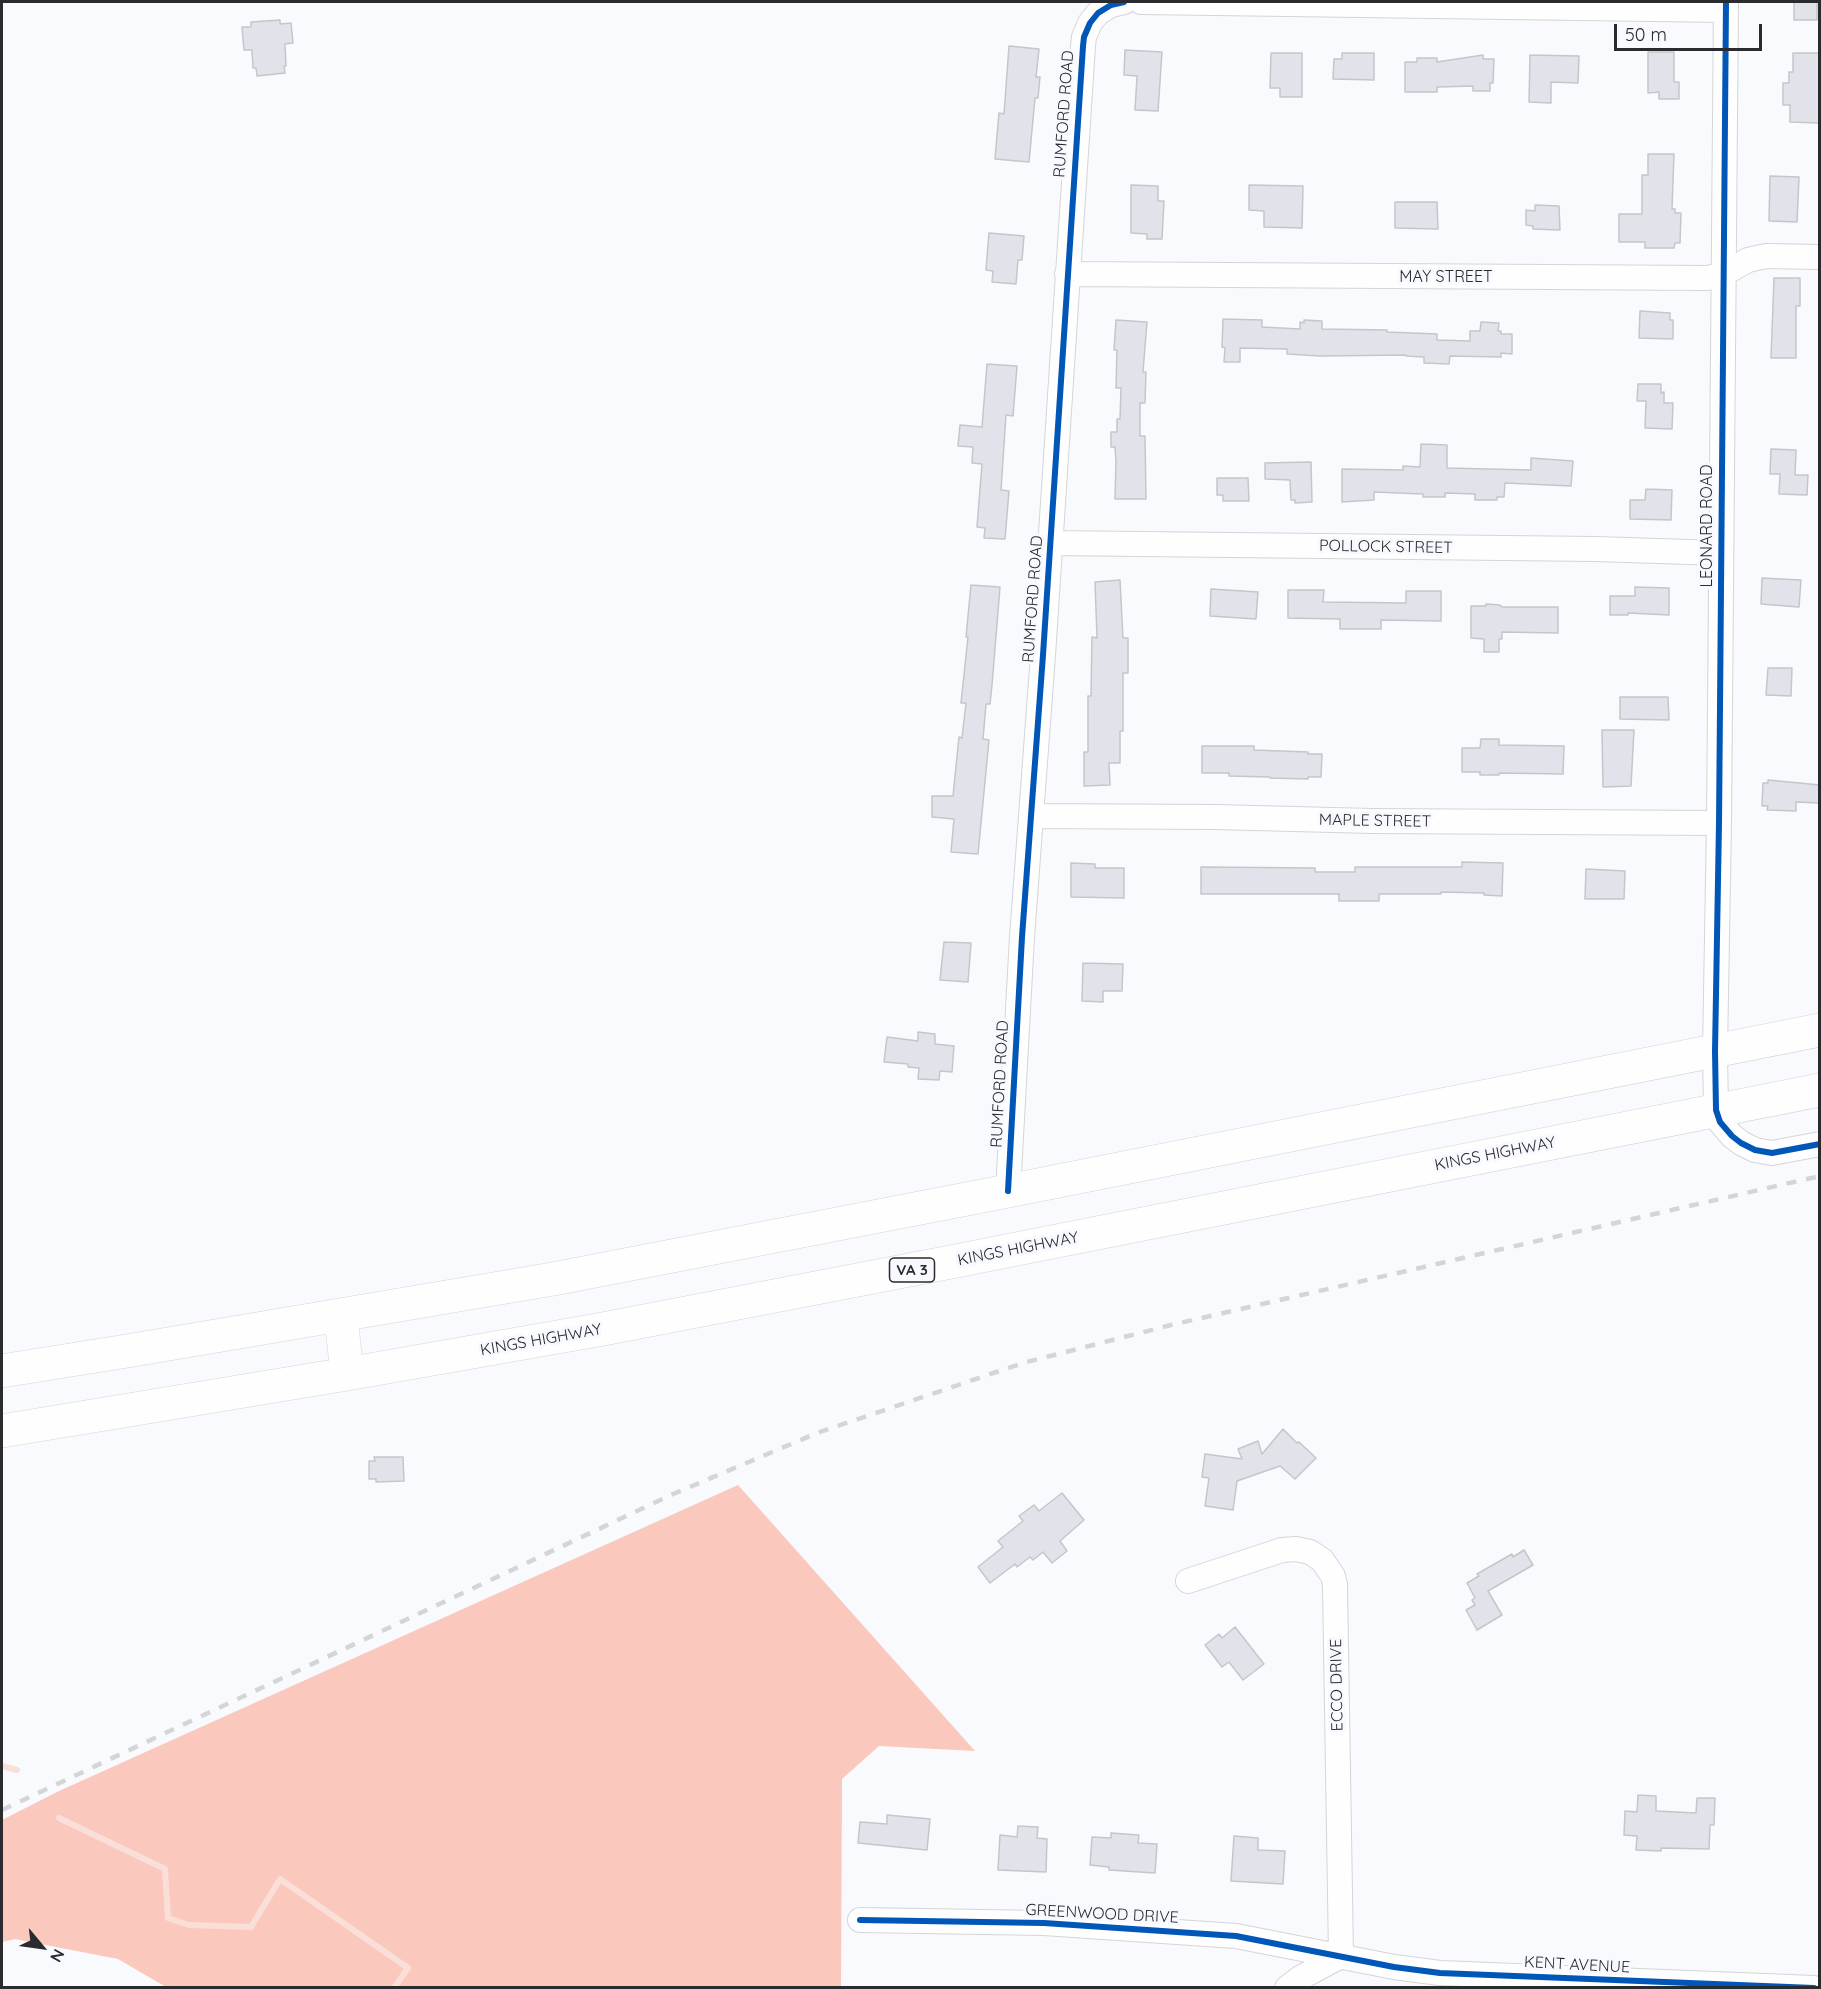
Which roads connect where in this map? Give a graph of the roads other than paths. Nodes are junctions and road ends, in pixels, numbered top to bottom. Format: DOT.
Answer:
graph roads {
  1 [pos="1124,2"];
  2 [pos="1141,2"];
  3 [pos="1726,6"];
  4 [pos="1093,12"];
  5 [pos="1820,257"];
  6 [pos="1067,274"];
  7 [pos="1723,274"];
  8 [pos="1050,543"];
  9 [pos="1721,553"];
  10 [pos="1031,816"];
  11 [pos="1719,823"];
  12 [pos="1820,1030"];
  13 [pos="1715,1051"];
  14 [pos="1820,1090"];
  15 [pos="1716,1110"];
  16 [pos="1820,1144"];
  17 [pos="1008,1191"];
  18 [pos="341,1316"];
  19 [pos="2,1371"];
  20 [pos="347,1374"];
  21 [pos="2,1431"];
  22 [pos="1188,1581"];
  23 [pos="860,1920"];
  24 [pos="1341,1956"];
  25 [pos="1287,1988"];
  26 [pos="1814,1988"];
  1 -- 4 [label="street"];
  2 -- 3 [label="street"];
  3 -- 7 [label="street, LEONARD ROAD"];
  4 -- 6 [label="street, RUMFORD ROAD"];
  5 -- 7 [label="street, MAY STREET"];
  6 -- 7 [label="street, MAY STREET"];
  6 -- 8 [label="street, RUMFORD ROAD"];
  7 -- 9 [label="street, LEONARD ROAD"];
  8 -- 9 [label="street, POLLOCK STREET"];
  8 -- 10 [label="street, RUMFORD ROAD"];
  9 -- 11 [label="street, LEONARD ROAD"];
  10 -- 11 [label="street, MAPLE STREET"];
  10 -- 17 [label="street, RUMFORD ROAD"];
  11 -- 13 [label="street, LEONARD ROAD"];
  12 -- 13 [label="highway"];
  13 -- 15 [label="street, LEONARD ROAD"];
  13 -- 17 [label="highway"];
  14 -- 15 [label="highway, KINGS HIGHWAY / VA 3"];
  15 -- 16 [label="street"];
  15 -- 20 [label="highway, KINGS HIGHWAY / VA 3"];
  17 -- 18 [label="highway"];
  18 -- 19 [label="highway"];
  18 -- 20 [label="highway"];
  20 -- 21 [label="highway, KINGS HIGHWAY / VA 3"];
  22 -- 24 [label="street, ECCO DRIVE"];
  23 -- 24 [label="street, GREENWOOD DRIVE"];
  24 -- 25 [label="street"];
  24 -- 26 [label="street, KENT AVENUE"];
}
